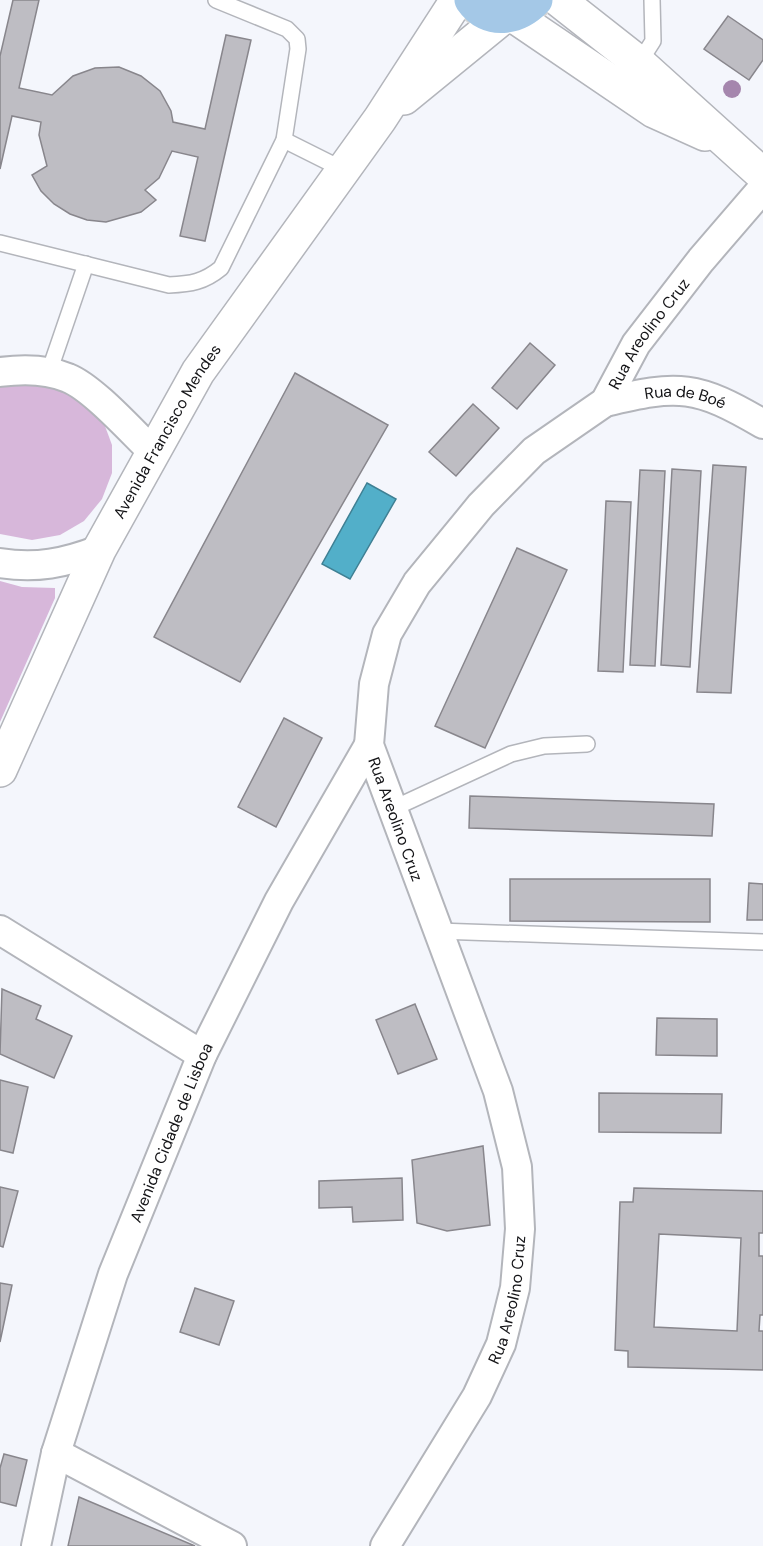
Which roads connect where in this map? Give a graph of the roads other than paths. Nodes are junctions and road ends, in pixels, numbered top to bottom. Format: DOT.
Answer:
graph roads {
  1 [pos="216,0"];
  2 [pos="457,0"];
  3 [pos="471,0"];
  4 [pos="559,0"];
  5 [pos="652,0"];
  6 [pos="517,11"];
  7 [pos="639,63"];
  8 [pos="380,118"];
  9 [pos="284,140"];
  10 [pos="734,147"];
  11 [pos="344,170"];
  12 [pos="763,175"];
  13 [pos="763,188"];
  14 [pos="0,243"];
  15 [pos="86,264"];
  16 [pos="0,372"];
  17 [pos="49,372"];
  18 [pos="605,402"];
  19 [pos="763,424"];
  20 [pos="152,451"];
  21 [pos="99,550"];
  22 [pos="0,563"];
  23 [pos="587,744"];
  24 [pos="369,745"];
  25 [pos="0,770"];
  26 [pos="392,809"];
  27 [pos="0,930"];
  28 [pos="438,931"];
  29 [pos="763,942"];
  30 [pos="202,1055"];
  31 [pos="56,1453"];
  32 [pos="36,1546"];
  33 [pos="232,1546"];
  34 [pos="385,1546"];
  1 -- 9 [label="lane"];
  2 -- 8 [label="main road"];
  3 -- 6 [label="main road"];
  4 -- 7 [label="main road"];
  5 -- 7 [label="lane"];
  6 -- 8 [label="main road"];
  6 -- 10 [label="main road"];
  7 -- 10 [label="main road"];
  8 -- 11 [label="main road, Avenida Francisco Mendes"];
  9 -- 11 [label="lane"];
  9 -- 15 [label="lane"];
  10 -- 12 [label="main road"];
  11 -- 20 [label="main road, Avenida Francisco Mendes"];
  13 -- 18 [label="street, Rua Areolino Cruz"];
  14 -- 15 [label="lane"];
  15 -- 17 [label="lane"];
  16 -- 17 [label="street"];
  17 -- 20 [label="street"];
  18 -- 19 [label="street, Rua de Boé"];
  18 -- 24 [label="street, Rua Areolino Cruz"];
  20 -- 21 [label="main road, Avenida Francisco Mendes"];
  21 -- 22 [label="street"];
  21 -- 25 [label="main road, Avenida Francisco Mendes"];
  23 -- 26 [label="lane"];
  24 -- 26 [label="street, Rua Areolino Cruz"];
  24 -- 30 [label="street, Avenida Cidade de Lisboa"];
  26 -- 28 [label="street, Rua Areolino Cruz"];
  27 -- 30 [label="street"];
  28 -- 29 [label="lane"];
  28 -- 34 [label="street, Rua Areolino Cruz"];
  30 -- 31 [label="street, Avenida Cidade de Lisboa"];
  31 -- 32 [label="street, Avenida Cidade de Lisboa"];
  31 -- 33 [label="street"];
}
